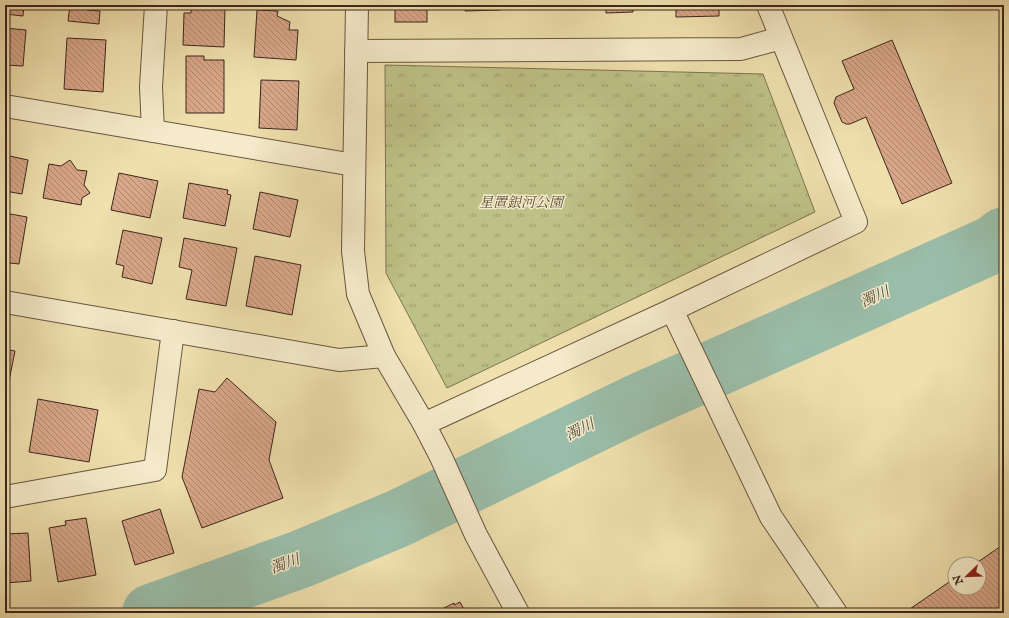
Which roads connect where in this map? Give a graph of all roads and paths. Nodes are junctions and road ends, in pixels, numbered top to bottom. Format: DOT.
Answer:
graph roads {
  1 [pos="156,5"];
  2 [pos="357,5"];
  3 [pos="768,5"];
  4 [pos="781,38"];
  5 [pos="356,51"];
  6 [pos="5,106"];
  7 [pos="153,131"];
  8 [pos="354,165"];
  9 [pos="5,302"];
  10 [pos="672,310"];
  11 [pos="173,331"];
  12 [pos="384,356"];
  13 [pos="424,424"];
  14 [pos="5,497"];
  15 [pos="518,613"];
  16 [pos="836,613"];
  1 -- 7 [label="street"];
  2 -- 5 [label="street"];
  3 -- 4 [label="street"];
  4 -- 5 [label="street"];
  4 -- 10 [label="street"];
  5 -- 8 [label="street"];
  6 -- 7 [label="street"];
  7 -- 8 [label="street"];
  8 -- 12 [label="street"];
  9 -- 11 [label="street"];
  10 -- 13 [label="street"];
  10 -- 16 [label="street"];
  11 -- 12 [label="street"];
  11 -- 14 [label="street"];
  12 -- 13 [label="street"];
  13 -- 15 [label="street"];
}
